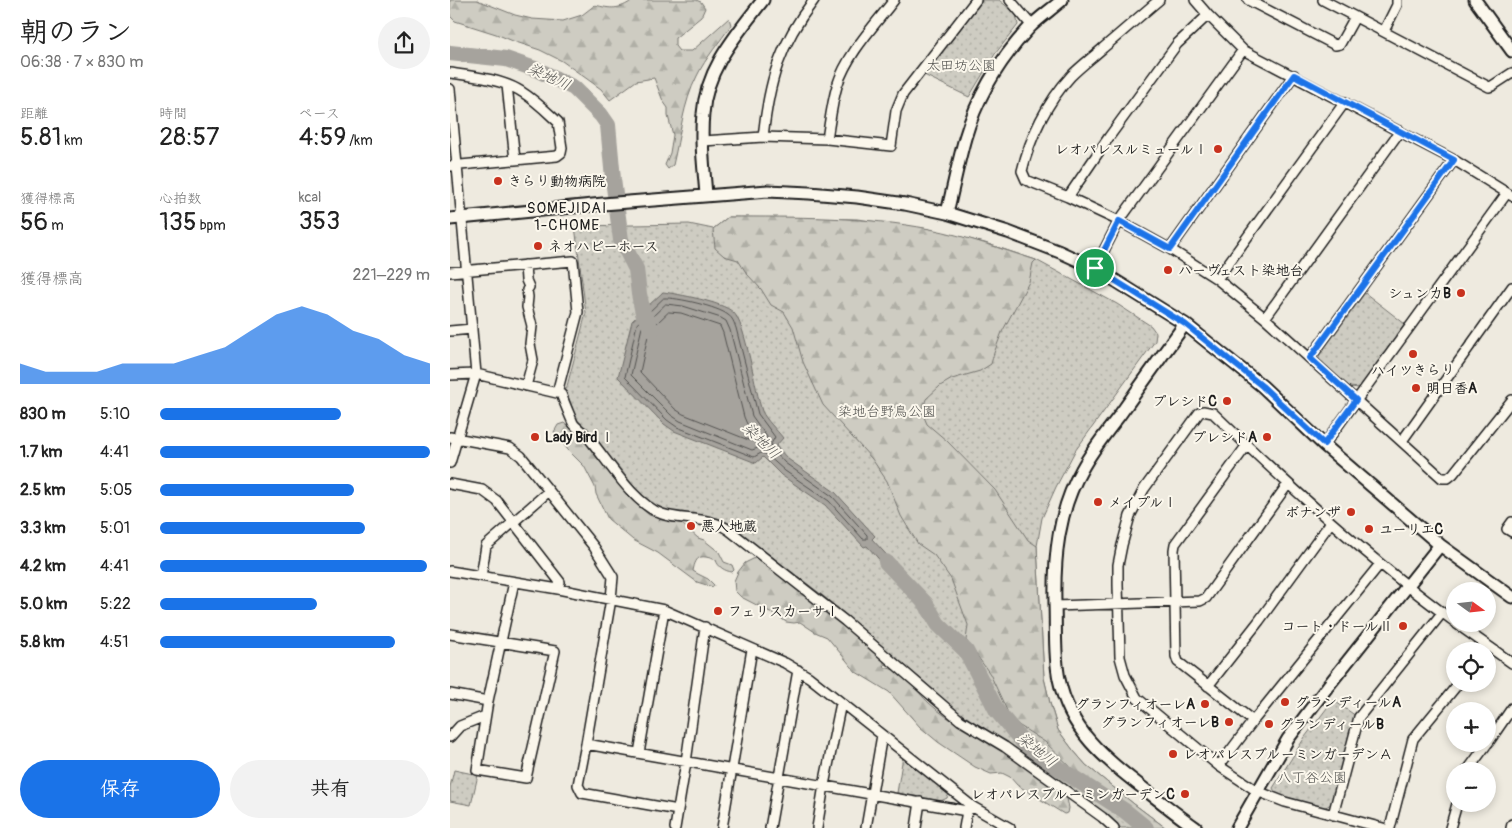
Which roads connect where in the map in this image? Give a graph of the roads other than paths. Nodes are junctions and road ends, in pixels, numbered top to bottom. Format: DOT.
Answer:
graph roads {
  1 [pos="764,0"];
  2 [pos="814,0"];
  3 [pos="894,0"];
  4 [pos="976,0"];
  5 [pos="1010,0"];
  6 [pos="1062,0"];
  7 [pos="1159,0"];
  8 [pos="1195,0"];
  9 [pos="1248,0"];
  10 [pos="1323,0"];
  11 [pos="1397,0"];
  12 [pos="1475,0"];
  13 [pos="1208,16"];
  14 [pos="1355,18"];
  15 [pos="1032,26"];
  16 [pos="1384,31"];
  17 [pos="1243,50"];
  18 [pos="1512,51"];
  19 [pos="450,73"];
  20 [pos="1512,73"];
  21 [pos="1294,75"];
  22 [pos="507,85"];
  23 [pos="450,89"];
  24 [pos="1345,102"];
  25 [pos="1400,130"];
  26 [pos="763,137"];
  27 [pos="827,139"];
  28 [pos="702,141"];
  29 [pos="514,160"];
  30 [pos="1454,160"];
  31 [pos="454,165"];
  32 [pos="1509,194"];
  33 [pos="706,195"];
  34 [pos="1068,196"];
  35 [pos="947,212"];
  36 [pos="456,218"];
  37 [pos="1119,221"];
  38 [pos="1170,249"];
  39 [pos="525,265"];
  40 [pos="1095,268"];
  41 [pos="466,271"];
  42 [pos="450,272"];
  43 [pos="1217,279"];
  44 [pos="1512,287"];
  45 [pos="1265,318"];
  46 [pos="1185,324"];
  47 [pos="472,329"];
  48 [pos="450,331"];
  49 [pos="1310,358"];
  50 [pos="476,374"];
  51 [pos="450,375"];
  52 [pos="526,386"];
  53 [pos="557,393"];
  54 [pos="1356,400"];
  55 [pos="1512,400"];
  56 [pos="454,437"];
  57 [pos="1402,442"];
  58 [pos="1324,444"];
  59 [pos="1247,445"];
  60 [pos="450,463"];
  61 [pos="450,484"];
  62 [pos="1288,484"];
  63 [pos="549,491"];
  64 [pos="514,522"];
  65 [pos="1331,522"];
  66 [pos="1512,522"];
  67 [pos="1512,532"];
  68 [pos="1440,544"];
  69 [pos="1380,564"];
  70 [pos="450,571"];
  71 [pos="482,576"];
  72 [pos="514,582"];
  73 [pos="1407,587"];
  74 [pos="558,589"];
  75 [pos="1512,597"];
  76 [pos="611,599"];
  77 [pos="1175,603"];
  78 [pos="1118,604"];
  79 [pos="1055,606"];
  80 [pos="664,610"];
  81 [pos="1442,613"];
  82 [pos="1446,616"];
  83 [pos="706,627"];
  84 [pos="1466,632"];
  85 [pos="450,634"];
  86 [pos="1478,642"];
  87 [pos="501,643"];
  88 [pos="752,649"];
  89 [pos="1496,654"];
  90 [pos="1512,663"];
  91 [pos="798,670"];
  92 [pos="1208,686"];
  93 [pos="1451,692"];
  94 [pos="450,694"];
  95 [pos="488,700"];
  96 [pos="841,703"];
  97 [pos="1512,708"];
  98 [pos="485,716"];
  99 [pos="1253,720"];
  100 [pos="1496,730"];
  101 [pos="882,735"];
  102 [pos="450,737"];
  103 [pos="586,744"];
  104 [pos="639,753"];
  105 [pos="686,762"];
  106 [pos="1219,766"];
  107 [pos="732,770"];
  108 [pos="778,778"];
  109 [pos="824,785"];
  110 [pos="1257,791"];
  111 [pos="871,793"];
  112 [pos="958,795"];
  113 [pos="920,802"];
  114 [pos="940,806"];
  115 [pos="970,809"];
  116 [pos="678,810"];
  117 [pos="1455,812"];
  118 [pos="1333,814"];
  119 [pos="1512,824"];
  120 [pos="675,828"];
  121 [pos="722,828"];
  122 [pos="770,828"];
  123 [pos="817,828"];
  124 [pos="866,828"];
  125 [pos="916,828"];
  126 [pos="964,828"];
  127 [pos="1010,828"];
  128 [pos="1114,828"];
  129 [pos="1196,828"];
  130 [pos="1237,828"];
  131 [pos="1383,828"];
  132 [pos="1390,828"];
  133 [pos="1450,828"];
  134 [pos="1511,828"];
  1 -- 28 [label="street"];
  2 -- 26 [label="street"];
  3 -- 27 [label="street"];
  4 -- 27 [label="street"];
  5 -- 15 [label="street"];
  6 -- 15 [label="street"];
  7 -- 34 [label="street"];
  8 -- 13 [label="street"];
  9 -- 14 [label="street"];
  10 -- 14 [label="street"];
  11 -- 16 [label="street"];
  12 -- 18 [label="street"];
  13 -- 17 [label="street"];
  13 -- 34 [label="street"];
  14 -- 16 [label="street"];
  15 -- 35 [label="street"];
  16 -- 20 [label="street"];
  17 -- 21 [label="street"];
  17 -- 37 [label="street"];
  19 -- 22 [label="street"];
  21 -- 24 [label="street"];
  21 -- 38 [label="street"];
  22 -- 29 [label="street"];
  22 -- 29 [label="street"];
  23 -- 31 [label="street"];
  24 -- 25 [label="street"];
  24 -- 43 [label="street"];
  25 -- 30 [label="street"];
  25 -- 45 [label="street"];
  26 -- 27 [label="street"];
  26 -- 28 [label="street"];
  28 -- 33 [label="street"];
  29 -- 31 [label="street"];
  30 -- 32 [label="street"];
  30 -- 49 [label="street"];
  31 -- 36 [label="street"];
  32 -- 54 [label="street"];
  33 -- 35 [label="street"];
  33 -- 36 [label="street"];
  34 -- 37 [label="street"];
  35 -- 40 [label="street"];
  36 -- 41 [label="street"];
  37 -- 38 [label="street"];
  37 -- 40 [label="street"];
  38 -- 43 [label="street"];
  39 -- 41 [label="street"];
  39 -- 52 [label="street"];
  39 -- 53 [label="street"];
  40 -- 46 [label="street"];
  41 -- 42 [label="street"];
  41 -- 47 [label="street"];
  43 -- 45 [label="street"];
  44 -- 57 [label="street"];
  45 -- 49 [label="street"];
  46 -- 58 [label="street"];
  46 -- 79 [label="street"];
  47 -- 48 [label="street"];
  47 -- 50 [label="street"];
  49 -- 54 [label="street"];
  50 -- 51 [label="street"];
  50 -- 52 [label="street"];
  50 -- 56 [label="street"];
  52 -- 53 [label="street"];
  53 -- 128 [label="street"];
  54 -- 57 [label="street"];
  54 -- 58 [label="street"];
  55 -- 57 [label="street"];
  56 -- 60 [label="street"];
  56 -- 63 [label="street"];
  58 -- 68 [label="street"];
  59 -- 62 [label="street"];
  59 -- 77 [label="street"];
  59 -- 78 [label="street"];
  61 -- 64 [label="street"];
  62 -- 65 [label="street"];
  62 -- 77 [label="street"];
  63 -- 64 [label="street"];
  63 -- 76 [label="street"];
  64 -- 71 [label="street"];
  64 -- 74 [label="street"];
  65 -- 69 [label="street"];
  65 -- 92 [label="street"];
  66 -- 67 [label="street"];
  68 -- 73 [label="street"];
  68 -- 75 [label="street"];
  69 -- 73 [label="street"];
  69 -- 99 [label="street"];
  70 -- 71 [label="street"];
  71 -- 72 [label="street"];
  72 -- 74 [label="street"];
  72 -- 87 [label="street"];
  73 -- 81 [label="street"];
  73 -- 110 [label="street"];
  74 -- 76 [label="street"];
  76 -- 80 [label="street"];
  76 -- 103 [label="street"];
  77 -- 78 [label="street"];
  77 -- 92 [label="street"];
  78 -- 79 [label="street"];
  78 -- 106 [label="street"];
  79 -- 129 [label="street"];
  80 -- 83 [label="street"];
  80 -- 104 [label="street"];
  81 -- 82 [label="street"];
  81 -- 118 [label="street"];
  83 -- 88 [label="street"];
  83 -- 105 [label="street"];
  84 -- 86 [label="street"];
  85 -- 87 [label="street"];
  87 -- 95 [label="street"];
  87 -- 98 [label="street"];
  88 -- 91 [label="street"];
  88 -- 107 [label="street"];
  89 -- 90 [label="street"];
  91 -- 96 [label="street"];
  91 -- 108 [label="street"];
  92 -- 99 [label="street"];
  93 -- 132 [label="street"];
  94 -- 95 [label="street"];
  95 -- 98 [label="street"];
  96 -- 101 [label="street"];
  96 -- 109 [label="street"];
  97 -- 100 [label="street"];
  98 -- 102 [label="street"];
  99 -- 106 [label="street"];
  101 -- 111 [label="street"];
  101 -- 112 [label="street"];
  103 -- 104 [label="street"];
  103 -- 116 [label="street"];
  104 -- 105 [label="street"];
  105 -- 107 [label="street"];
  105 -- 116 [label="street"];
  106 -- 110 [label="street"];
  107 -- 108 [label="street"];
  107 -- 121 [label="street"];
  108 -- 109 [label="street"];
  108 -- 122 [label="street"];
  109 -- 111 [label="street"];
  109 -- 123 [label="street"];
  110 -- 118 [label="street"];
  110 -- 130 [label="street"];
  111 -- 113 [label="street"];
  111 -- 124 [label="street"];
  112 -- 114 [label="street"];
  112 -- 115 [label="street"];
  113 -- 114 [label="street"];
  113 -- 125 [label="street"];
  114 -- 115 [label="street"];
  115 -- 126 [label="street"];
  115 -- 127 [label="street"];
  116 -- 120 [label="street"];
  117 -- 133 [label="street"];
  118 -- 131 [label="street"];
  119 -- 134 [label="street"];
}
